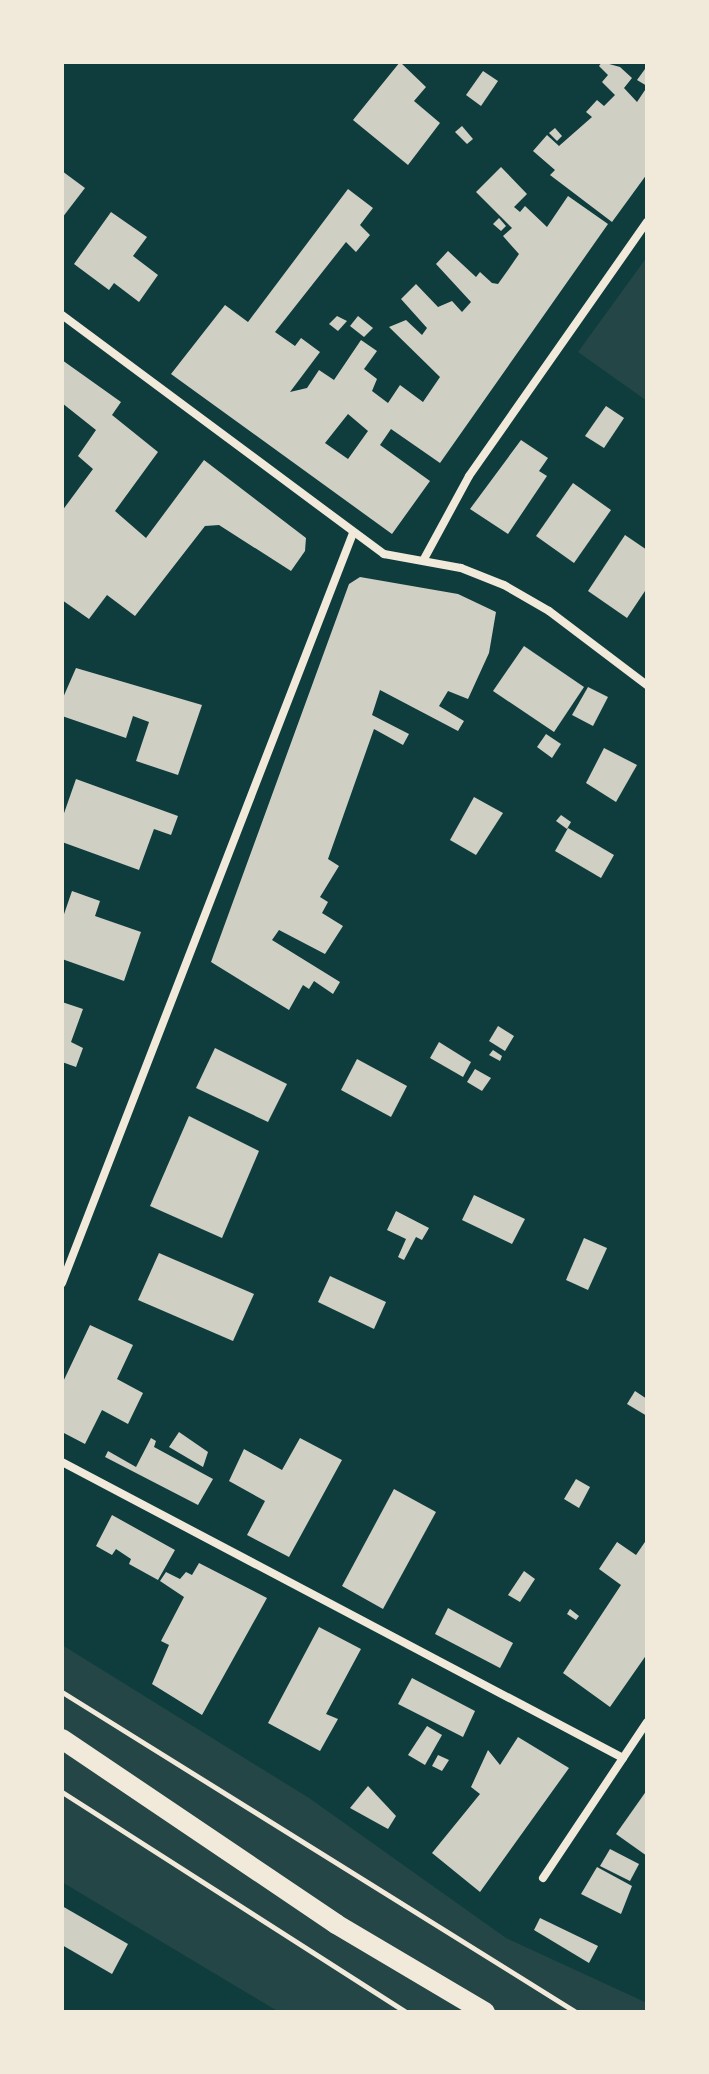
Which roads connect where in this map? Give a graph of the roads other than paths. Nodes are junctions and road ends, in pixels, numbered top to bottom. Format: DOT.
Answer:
graph roads {
  1 [pos="647,222"];
  2 [pos="62,315"];
  3 [pos="353,533"];
  4 [pos="424,559"];
  5 [pos="647,685"];
  6 [pos="62,1283"];
  7 [pos="62,1462"];
  8 [pos="647,1722"];
  9 [pos="62,1739"];
  10 [pos="623,1758"];
  11 [pos="543,1878"];
  12 [pos="485,2012"];
  1 -- 4 [label="street"];
  2 -- 3 [label="street"];
  3 -- 4 [label="street"];
  3 -- 6 [label="street"];
  4 -- 5 [label="street"];
  7 -- 10 [label="street"];
  8 -- 10 [label="street"];
  9 -- 12 [label="main road"];
  10 -- 11 [label="street"];
}
